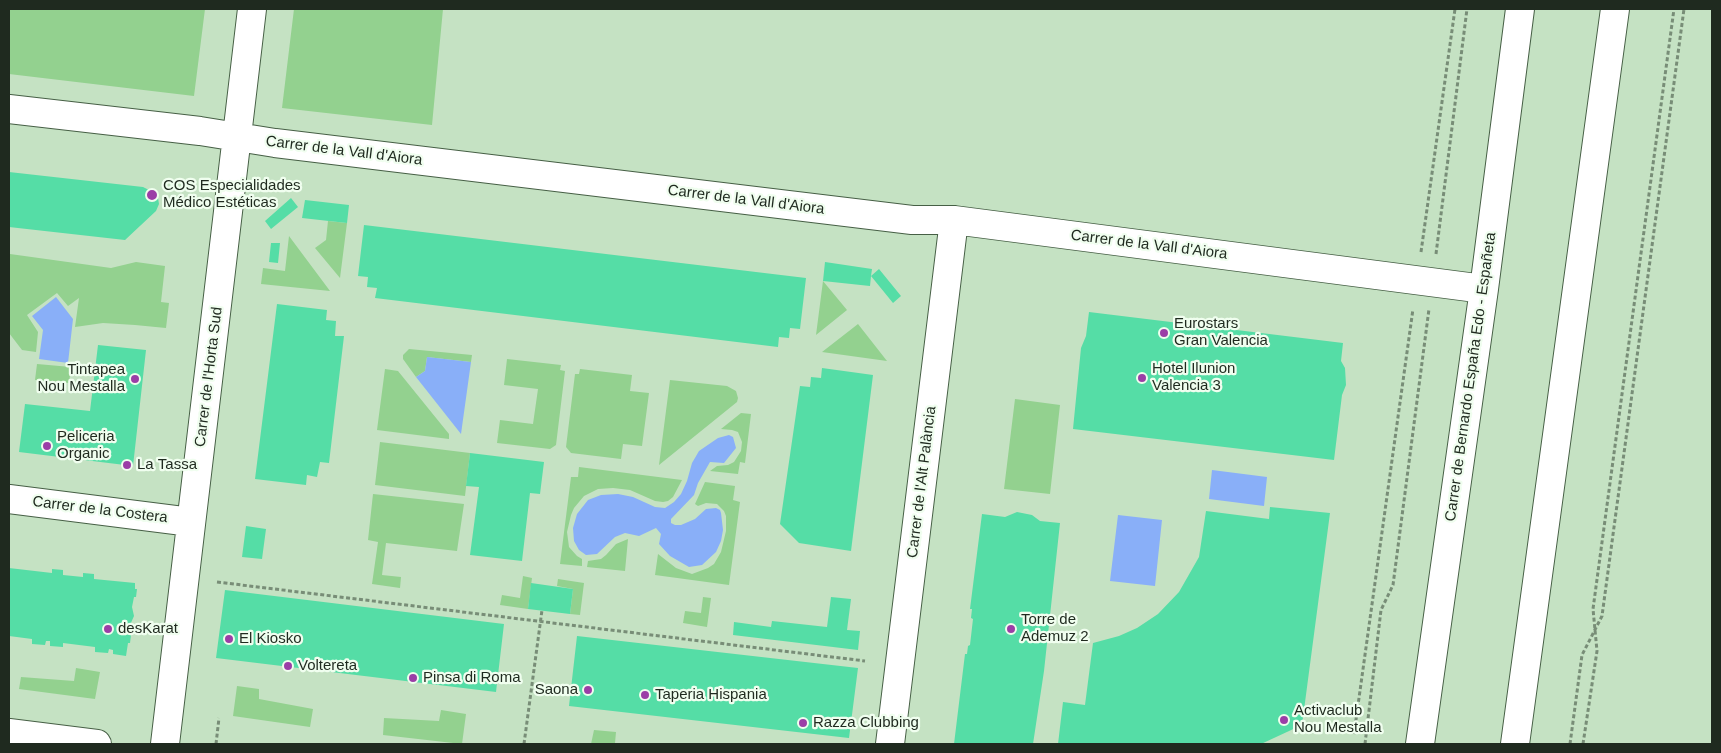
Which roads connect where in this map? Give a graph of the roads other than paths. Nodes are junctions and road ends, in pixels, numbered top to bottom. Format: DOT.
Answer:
graph roads {
  1 [pos="252,9"];
  2 [pos="1520,9"];
  3 [pos="1615,9"];
  4 [pos="9,109"];
  5 [pos="237,136"];
  6 [pos="954,220"];
  7 [pos="1484,289"];
  8 [pos="9,499"];
  9 [pos="191,522"];
  10 [pos="9,733"];
  11 [pos="97,744"];
  12 [pos="165,744"];
  13 [pos="890,744"];
  14 [pos="1420,744"];
  15 [pos="1515,744"];
  1 -- 5 [label="street, Carrer de l'Horta Sud"];
  2 -- 7 [label="street, Carrer de Bernardo España Edo - Españeta"];
  3 -- 15 [label="street"];
  4 -- 5 [label="street, Carrer de la Vall d'Aiora"];
  5 -- 6 [label="street, Carrer de la Vall d'Aiora"];
  5 -- 9 [label="street, Carrer de l'Horta Sud"];
  6 -- 7 [label="street, Carrer de la Vall d'Aiora"];
  6 -- 13 [label="street, Carrer de l'Alt Palància"];
  7 -- 14 [label="street, Carrer de Bernardo España Edo - Españeta"];
  8 -- 9 [label="street, Carrer de la Costera"];
  9 -- 12 [label="street, Carrer de l'Horta Sud"];
  10 -- 11 [label="street"];
}
